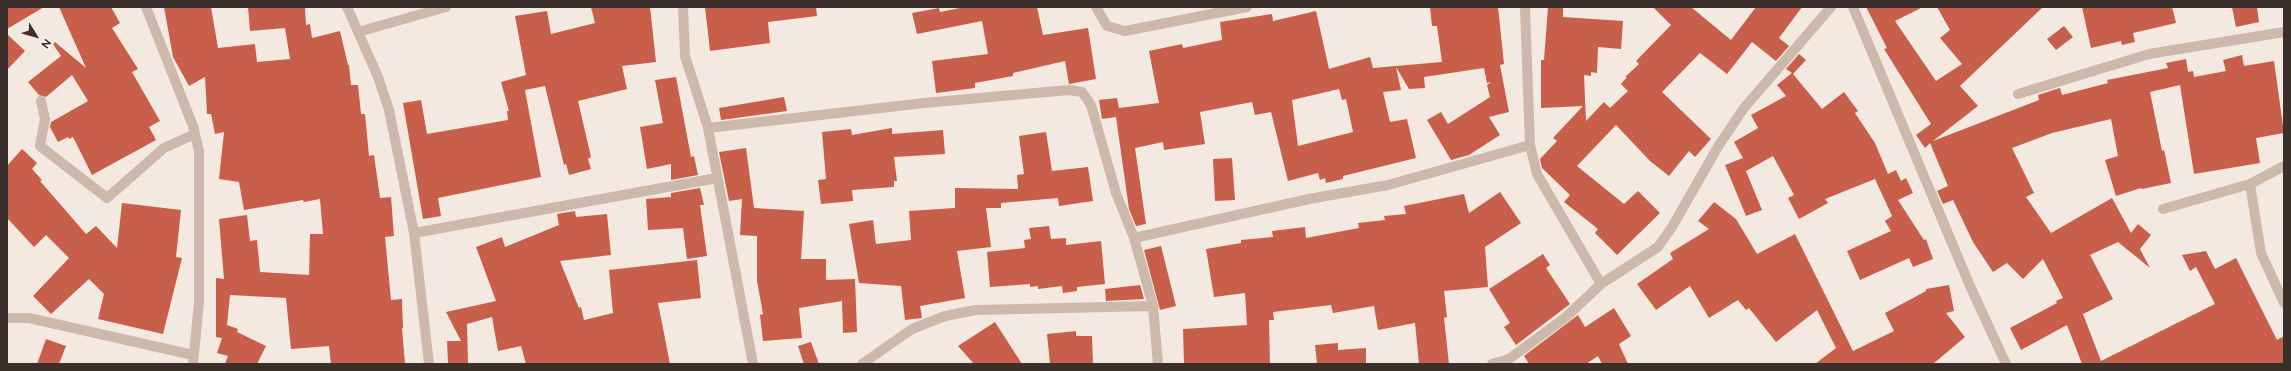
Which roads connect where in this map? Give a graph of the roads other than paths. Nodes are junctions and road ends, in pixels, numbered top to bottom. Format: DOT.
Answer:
graph roads {
  1 [pos="146,7"];
  2 [pos="347,7"];
  3 [pos="446,7"];
  4 [pos="683,7"];
  5 [pos="1096,7"];
  6 [pos="1247,7"];
  7 [pos="1525,7"];
  8 [pos="1831,7"];
  9 [pos="1853,7"];
  10 [pos="358,32"];
  11 [pos="2284,32"];
  12 [pos="2018,94"];
  13 [pos="41,101"];
  14 [pos="708,128"];
  15 [pos="195,134"];
  16 [pos="1530,145"];
  17 [pos="2284,166"];
  18 [pos="717,178"];
  19 [pos="2250,184"];
  20 [pos="2163,208"];
  21 [pos="414,233"];
  22 [pos="1134,238"];
  23 [pos="1601,284"];
  24 [pos="2284,302"];
  25 [pos="1153,306"];
  26 [pos="7,318"];
  27 [pos="193,359"];
  28 [pos="1510,362"];
  29 [pos="429,364"];
  30 [pos="753,364"];
  31 [pos="862,364"];
  32 [pos="1158,364"];
  33 [pos="1492,364"];
  34 [pos="2006,364"];
  1 -- 15 [label="street"];
  2 -- 10 [label="street"];
  3 -- 10 [label="street"];
  4 -- 14 [label="street"];
  5 -- 6 [label="street"];
  7 -- 16 [label="street"];
  8 -- 23 [label="street"];
  9 -- 34 [label="street"];
  10 -- 21 [label="street"];
  11 -- 12 [label="street"];
  13 -- 15 [label="street"];
  14 -- 18 [label="street"];
  14 -- 22 [label="street"];
  15 -- 27 [label="street"];
  16 -- 22 [label="street"];
  16 -- 23 [label="street"];
  17 -- 19 [label="street"];
  18 -- 21 [label="street"];
  18 -- 30 [label="street"];
  19 -- 20 [label="street"];
  19 -- 24 [label="street"];
  21 -- 29 [label="street"];
  22 -- 25 [label="street"];
  23 -- 28 [label="street"];
  25 -- 31 [label="street"];
  25 -- 32 [label="street"];
  26 -- 27 [label="street"];
  28 -- 33 [label="street"];
}
